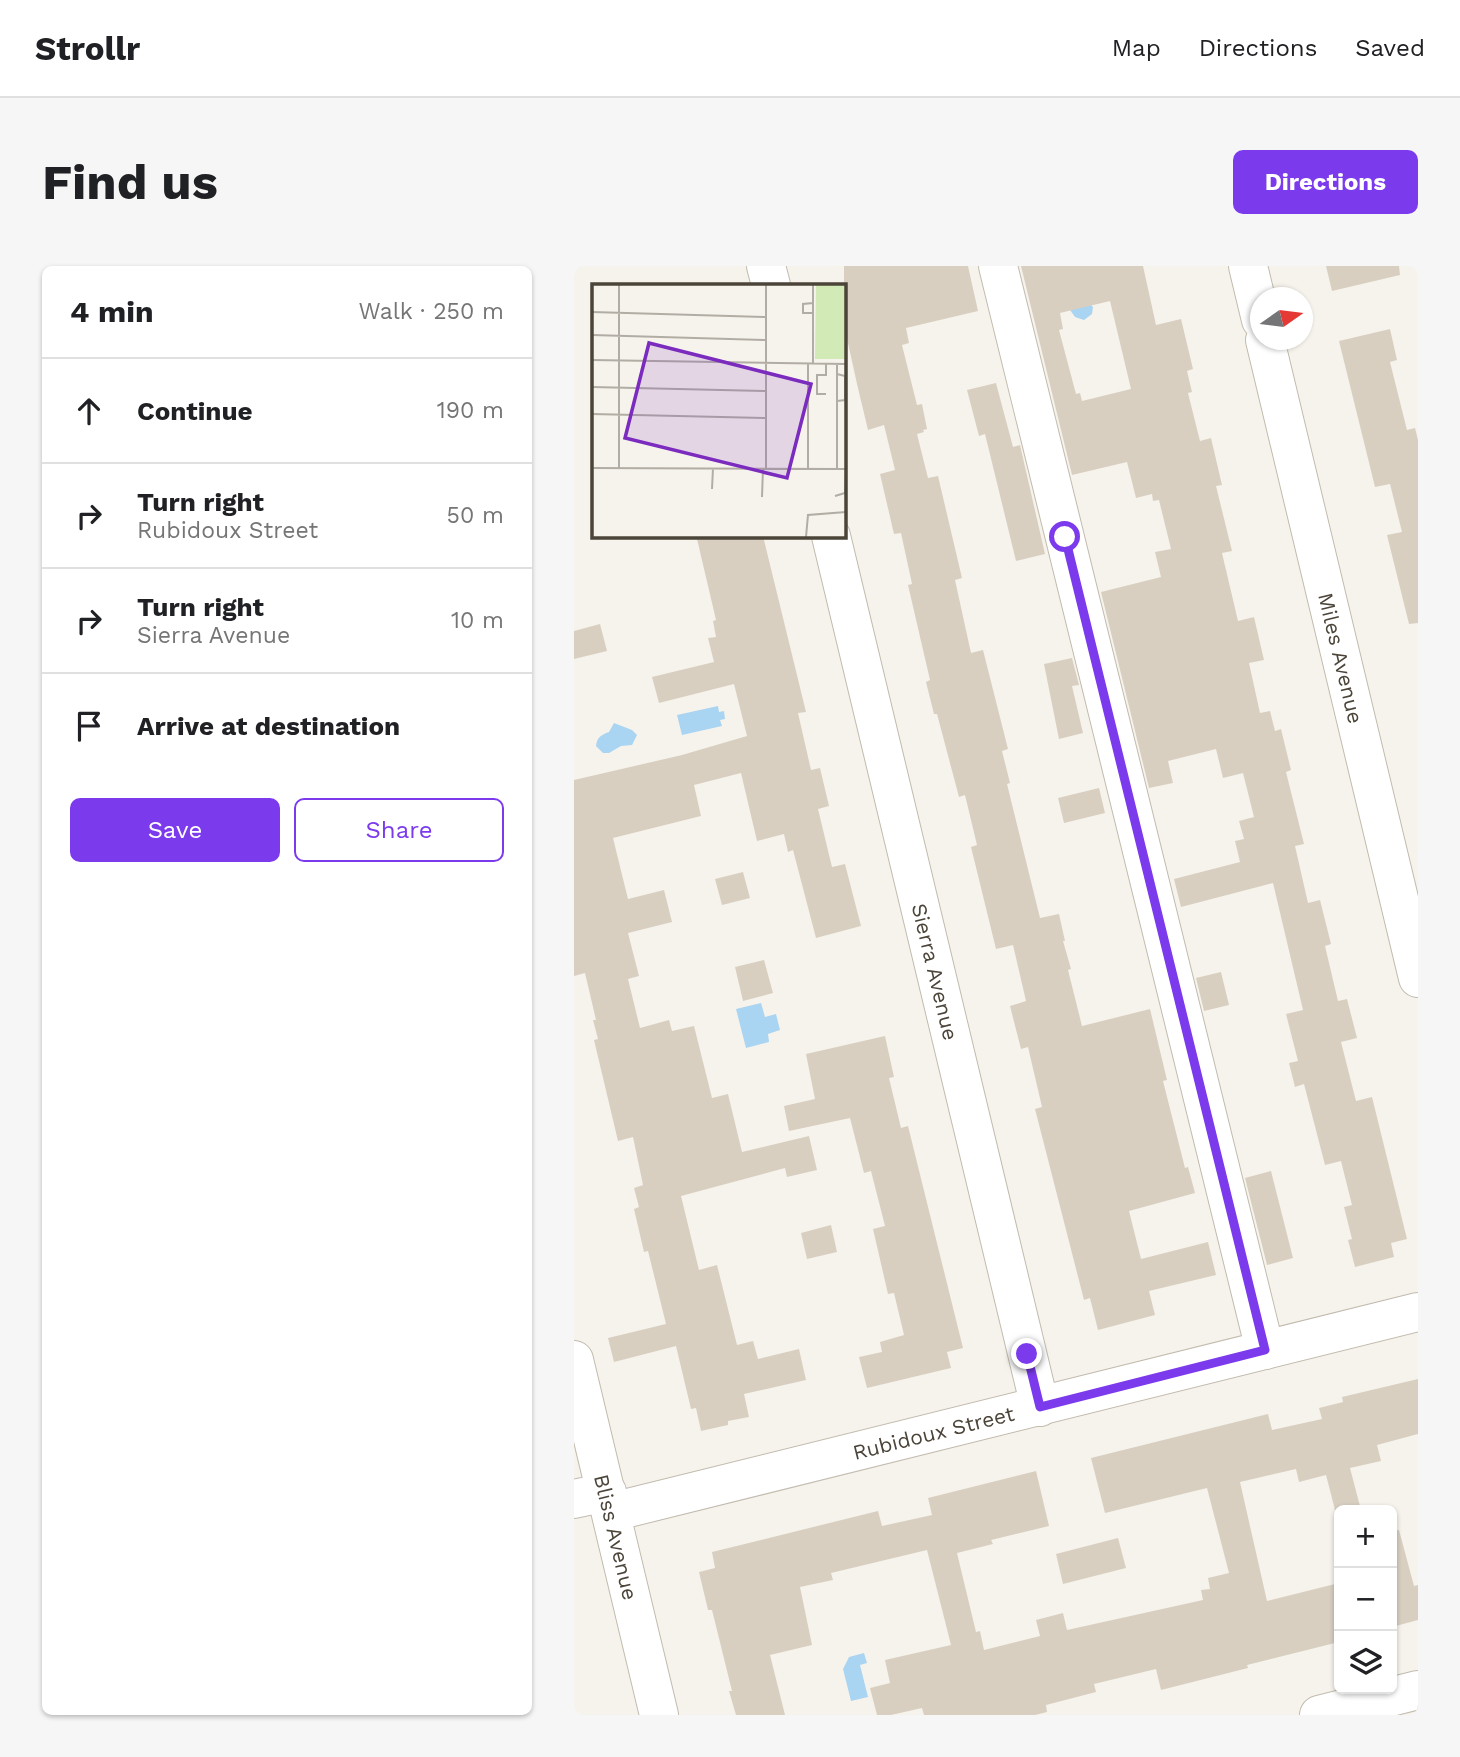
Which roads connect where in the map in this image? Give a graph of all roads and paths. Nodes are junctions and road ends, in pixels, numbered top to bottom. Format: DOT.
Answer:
graph roads {
  1 [pos="766,266"];
  2 [pos="998,266"];
  3 [pos="1248,266"];
  4 [pos="771,284"];
  5 [pos="1253,287"];
  6 [pos="1267,350"];
  7 [pos="831,537"];
  8 [pos="1418,978"];
  9 [pos="1418,1312"];
  10 [pos="1265,1350"];
  11 [pos="574,1360"];
  12 [pos="1040,1407"];
  13 [pos="598,1501"];
  14 [pos="1412,1699"];
  15 [pos="659,1715"];
  16 [pos="1319,1715"];
  1 -- 4 [label="street"];
  2 -- 10 [label="street"];
  3 -- 5 [label="street"];
  6 -- 8 [label="street, Miles Avenue"];
  7 -- 12 [label="street, Sierra Avenue"];
  9 -- 10 [label="street, Rubidoux Street"];
  10 -- 12 [label="street, Rubidoux Street"];
  11 -- 13 [label="street, Bliss Avenue"];
  12 -- 13 [label="street, Rubidoux Street"];
  13 -- 15 [label="street, Bliss Avenue"];
  14 -- 16 [label="street"];
}
